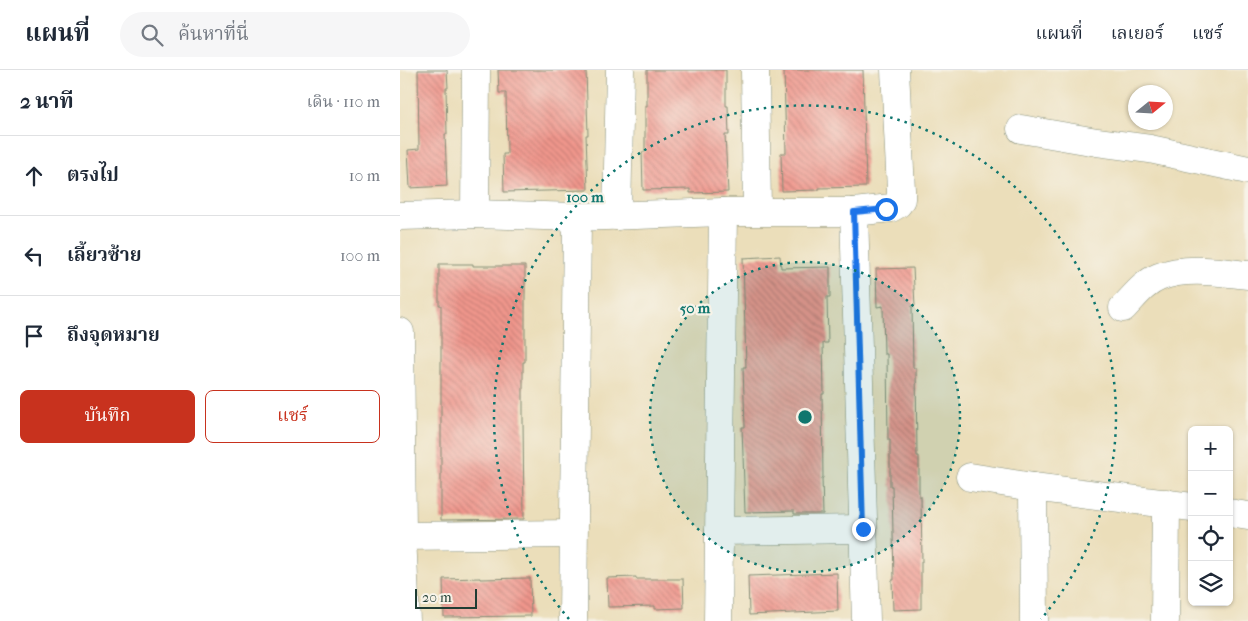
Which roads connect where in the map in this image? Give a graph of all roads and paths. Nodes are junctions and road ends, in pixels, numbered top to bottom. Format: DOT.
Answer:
graph roads {
  1 [pos="476,70"];
  2 [pos="620,70"];
  3 [pos="755,70"];
  4 [pos="895,70"];
  5 [pos="1021,129"];
  6 [pos="1248,170"];
  7 [pos="757,211"];
  8 [pos="723,212"];
  9 [pos="854,212"];
  10 [pos="475,214"];
  11 [pos="400,216"];
  12 [pos="617,216"];
  13 [pos="577,217"];
  14 [pos="1248,275"];
  15 [pos="1124,308"];
  16 [pos="400,332"];
  17 [pos="970,477"];
  18 [pos="1033,487"];
  19 [pos="1179,505"];
  20 [pos="1233,514"];
  21 [pos="1248,516"];
  22 [pos="863,529"];
  23 [pos="719,531"];
  24 [pos="573,534"];
  25 [pos="402,536"];
  26 [pos="406,621"];
  27 [pos="573,621"];
  28 [pos="718,621"];
  29 [pos="866,621"];
  30 [pos="1034,621"];
  31 [pos="1165,621"];
  1 -- 10 [label="street"];
  2 -- 12 [label="street"];
  3 -- 7 [label="street"];
  4 -- 9 [label="street"];
  5 -- 6 [label="street"];
  7 -- 8 [label="street"];
  7 -- 9 [label="street"];
  8 -- 12 [label="street"];
  8 -- 23 [label="street"];
  9 -- 22 [label="street"];
  10 -- 11 [label="street"];
  10 -- 13 [label="street"];
  12 -- 13 [label="street"];
  13 -- 24 [label="street"];
  14 -- 15 [label="street"];
  16 -- 25 [label="street"];
  17 -- 18 [label="street"];
  18 -- 19 [label="street"];
  18 -- 30 [label="street"];
  19 -- 31 [label="street"];
  20 -- 21 [label="street"];
  22 -- 23 [label="street"];
  22 -- 29 [label="street"];
  23 -- 28 [label="street"];
  24 -- 25 [label="street"];
  24 -- 27 [label="street"];
  25 -- 26 [label="street"];
}
